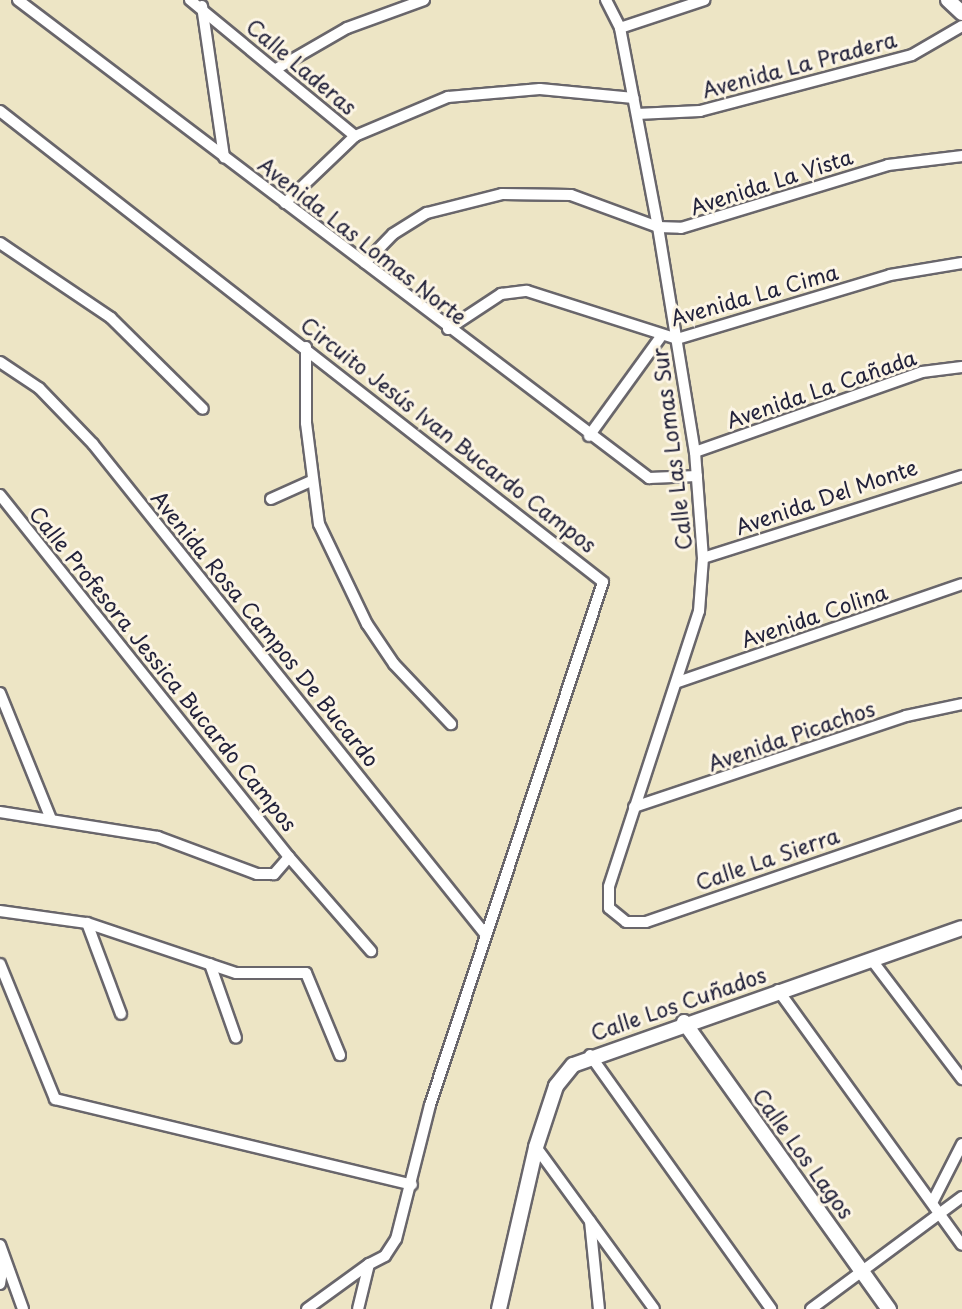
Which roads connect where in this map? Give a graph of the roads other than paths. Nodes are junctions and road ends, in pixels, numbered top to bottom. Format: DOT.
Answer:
graph roads {
  1 [pos="18,0"];
  2 [pos="190,0"];
  3 [pos="424,0"];
  4 [pos="606,0"];
  5 [pos="704,0"];
  6 [pos="948,0"];
  7 [pos="202,4"];
  8 [pos="962,13"];
  9 [pos="962,26"];
  10 [pos="620,28"];
  11 [pos="276,69"];
  12 [pos="634,98"];
  13 [pos="0,111"];
  14 [pos="637,114"];
  15 [pos="355,136"];
  16 [pos="962,156"];
  17 [pos="224,157"];
  18 [pos="285,203"];
  19 [pos="658,227"];
  20 [pos="0,243"];
  21 [pos="365,263"];
  22 [pos="962,263"];
  23 [pos="448,329"];
  24 [pos="660,338"];
  25 [pos="677,339"];
  26 [pos="306,347"];
  27 [pos="0,362"];
  28 [pos="962,367"];
  29 [pos="203,409"];
  30 [pos="589,436"];
  31 [pos="695,452"];
  32 [pos="697,475"];
  33 [pos="962,476"];
  34 [pos="311,481"];
  35 [pos="0,495"];
  36 [pos="271,499"];
  37 [pos="703,558"];
  38 [pos="962,584"];
  39 [pos="678,682"];
  40 [pos="0,693"];
  41 [pos="962,704"];
  42 [pos="451,724"];
  43 [pos="634,807"];
  44 [pos="0,812"];
  45 [pos="962,814"];
  46 [pos="50,817"];
  47 [pos="289,857"];
  48 [pos="609,887"];
  49 [pos="0,911"];
  50 [pos="87,923"];
  51 [pos="962,928"];
  52 [pos="486,935"];
  53 [pos="371,951"];
  54 [pos="871,959"];
  55 [pos="0,964"];
  56 [pos="210,964"];
  57 [pos="778,990"];
  58 [pos="121,1014"];
  59 [pos="684,1022"];
  60 [pos="236,1038"];
  61 [pos="340,1055"];
  62 [pos="590,1055"];
  63 [pos="962,1079"];
  64 [pos="962,1144"];
  65 [pos="536,1147"];
  66 [pos="412,1185"];
  67 [pos="962,1197"];
  68 [pos="933,1201"];
  69 [pos="940,1213"];
  70 [pos="590,1221"];
  71 [pos="0,1245"];
  72 [pos="962,1245"];
  73 [pos="5,1257"];
  74 [pos="369,1264"];
  75 [pos="863,1269"];
  76 [pos="0,1284"];
  77 [pos="23,1309"];
  78 [pos="307,1309"];
  79 [pos="358,1309"];
  80 [pos="499,1309"];
  81 [pos="599,1309"];
  82 [pos="653,1309"];
  83 [pos="771,1309"];
  84 [pos="811,1309"];
  85 [pos="890,1309"];
  1 -- 17 [label="street, Avenida Las Lomas Norte"];
  2 -- 7 [label="street, Calle Laderas"];
  3 -- 11 [label="street"];
  4 -- 10 [label="street, Calle Las Lomas Sur"];
  5 -- 10 [label="street"];
  6 -- 8 [label="street"];
  7 -- 11 [label="street, Calle Laderas"];
  7 -- 17 [label="street"];
  9 -- 14 [label="street, Avenida La Pradera"];
  10 -- 12 [label="street, Calle Las Lomas Sur"];
  11 -- 15 [label="street, Calle Laderas"];
  12 -- 14 [label="street, Calle Las Lomas Sur"];
  12 -- 15 [label="street"];
  13 -- 26 [label="street, Circuito Jesús Ivan Bucardo Campos"];
  14 -- 19 [label="street, Calle Las Lomas Sur"];
  15 -- 18 [label="street"];
  16 -- 19 [label="street, Avenida La Vista"];
  17 -- 18 [label="street, Avenida Las Lomas Norte"];
  18 -- 21 [label="street, Avenida Las Lomas Norte"];
  19 -- 21 [label="street, Avenida La Vista"];
  19 -- 25 [label="street, Calle Las Lomas Sur"];
  20 -- 29 [label="street"];
  21 -- 23 [label="street, Avenida Las Lomas Norte"];
  22 -- 25 [label="street, Avenida La Cima"];
  23 -- 24 [label="street, Avenida La Cima"];
  23 -- 30 [label="street, Avenida Las Lomas Norte"];
  24 -- 25 [label="street, Avenida La Cima"];
  24 -- 30 [label="street"];
  25 -- 31 [label="street, Calle Las Lomas Sur"];
  26 -- 34 [label="street"];
  26 -- 52 [label="street, Circuito Jesús Ivan Bucardo Campos"];
  27 -- 52 [label="street, Avenida Rosa Campos De Bucardo"];
  28 -- 31 [label="street, Avenida La Cañada"];
  30 -- 32 [label="street, Avenida Las Lomas Norte"];
  31 -- 32 [label="street, Calle Las Lomas Sur"];
  32 -- 37 [label="street, Calle Las Lomas Sur"];
  33 -- 37 [label="street, Avenida Del Monte"];
  34 -- 36 [label="street"];
  34 -- 42 [label="street"];
  35 -- 47 [label="street, Calle Profesora Jessica Bucardo Campos"];
  37 -- 39 [label="street, Calle Las Lomas Sur"];
  38 -- 39 [label="street, Avenida Colina"];
  39 -- 43 [label="street, Calle Las Lomas Sur"];
  40 -- 46 [label="street"];
  41 -- 43 [label="street, Avenida Picachos"];
  43 -- 48 [label="street, Calle Las Lomas Sur"];
  44 -- 46 [label="street, Calle Profesora Jessica Bucardo Campos"];
  45 -- 48 [label="street, Calle La Sierra"];
  46 -- 47 [label="street, Calle Profesora Jessica Bucardo Campos"];
  47 -- 53 [label="street"];
  49 -- 50 [label="street"];
  50 -- 56 [label="street"];
  50 -- 58 [label="street"];
  51 -- 54 [label="street, Calle Los Cuñados"];
  52 -- 66 [label="street, Circuito Jesús Ivan Bucardo Campos"];
  54 -- 57 [label="street, Calle Los Cuñados"];
  54 -- 63 [label="street"];
  55 -- 66 [label="street"];
  56 -- 60 [label="street"];
  56 -- 61 [label="street"];
  57 -- 59 [label="street, Calle Los Cuñados"];
  57 -- 68 [label="street"];
  59 -- 62 [label="street, Calle Los Cuñados"];
  59 -- 75 [label="street, Calle Los Lagos"];
  62 -- 65 [label="street, Calle Los Cuñados"];
  62 -- 83 [label="street"];
  64 -- 68 [label="street"];
  65 -- 70 [label="street"];
  65 -- 80 [label="street, Calle Los Cuñados"];
  66 -- 74 [label="street, Circuito Jesús Ivan Bucardo Campos"];
  67 -- 69 [label="street"];
  68 -- 69 [label="street"];
  69 -- 72 [label="street"];
  69 -- 75 [label="street"];
  70 -- 81 [label="street"];
  70 -- 82 [label="street"];
  71 -- 73 [label="street"];
  73 -- 76 [label="street"];
  73 -- 77 [label="street"];
  74 -- 78 [label="street, Circuito Jesús Ivan Bucardo Campos"];
  74 -- 79 [label="street"];
  75 -- 84 [label="street"];
  75 -- 85 [label="street, Calle Los Lagos"];
}
